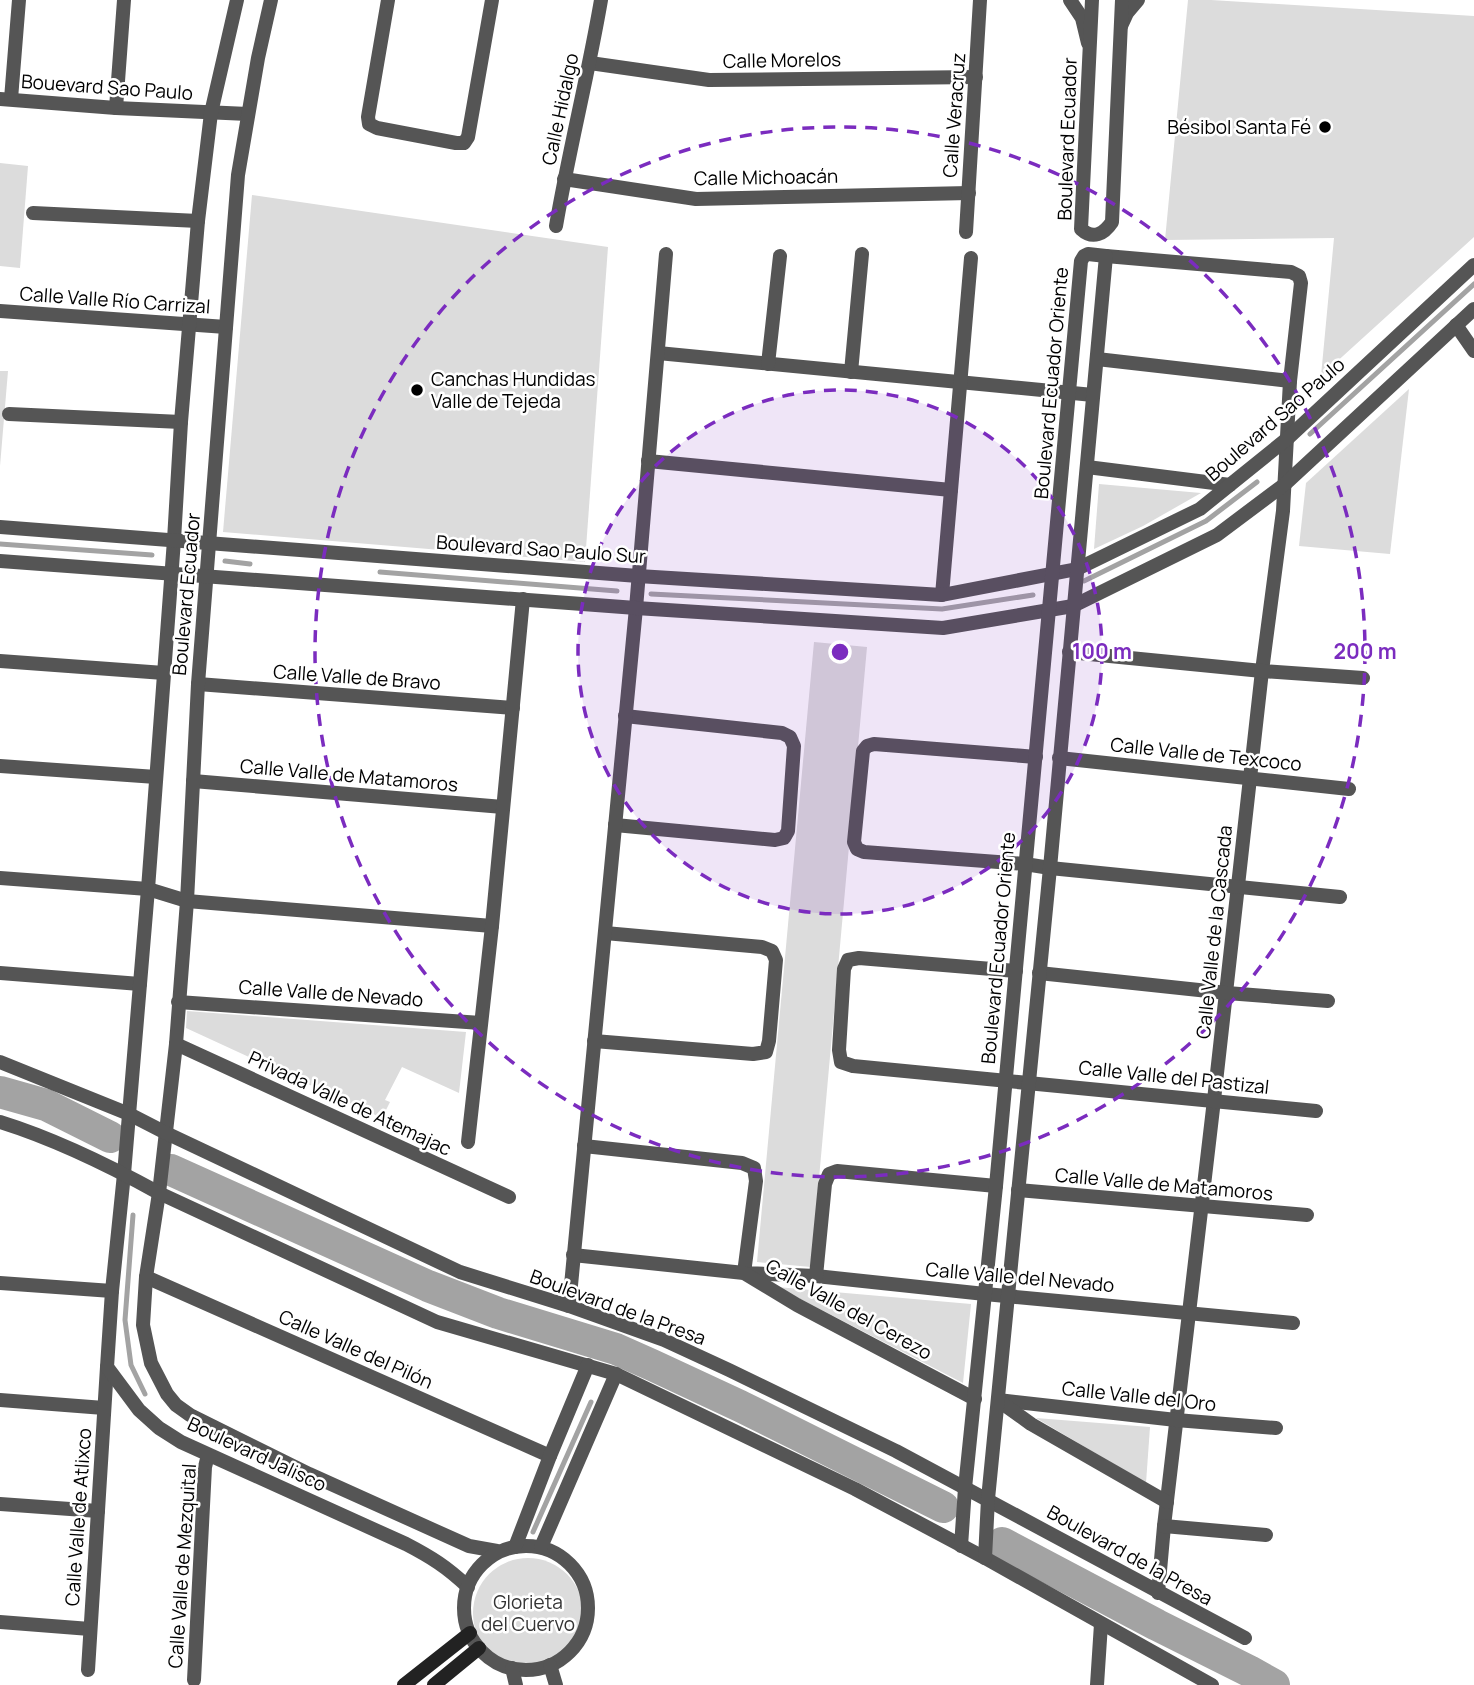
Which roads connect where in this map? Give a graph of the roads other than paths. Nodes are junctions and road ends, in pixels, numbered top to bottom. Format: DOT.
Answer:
graph roads {
  1 [pos="19,0"];
  2 [pos="124,0"];
  3 [pos="237,0"];
  4 [pos="271,0"];
  5 [pos="388,0"];
  6 [pos="492,0"];
  7 [pos="601,0"];
  8 [pos="980,0"];
  9 [pos="1070,0"];
  10 [pos="1092,0"];
  11 [pos="1122,0"];
  12 [pos="1138,0"];
  13 [pos="1121,27"];
  14 [pos="1090,48"];
  15 [pos="590,63"];
  16 [pos="976,77"];
  17 [pos="5,99"];
  18 [pos="116,108"];
  19 [pos="211,113"];
  20 [pos="248,114"];
  21 [pos="564,179"];
  22 [pos="969,193"];
  23 [pos="33,214"];
  24 [pos="198,221"];
  25 [pos="556,226"];
  26 [pos="966,232"];
  27 [pos="666,254"];
  28 [pos="862,254"];
  29 [pos="780,256"];
  30 [pos="1106,256"];
  31 [pos="971,258"];
  32 [pos="1474,265"];
  33 [pos="1474,309"];
  34 [pos="0,312"];
  35 [pos="190,325"];
  36 [pos="1456,325"];
  37 [pos="226,327"];
  38 [pos="1474,351"];
  39 [pos="658,354"];
  40 [pos="1097,359"];
  41 [pos="768,365"];
  42 [pos="850,372"];
  43 [pos="1290,381"];
  44 [pos="961,383"];
  45 [pos="1070,393"];
  46 [pos="1093,395"];
  47 [pos="9,414"];
  48 [pos="181,422"];
  49 [pos="1288,438"];
  50 [pos="648,461"];
  51 [pos="1087,467"];
  52 [pos="1285,484"];
  53 [pos="1230,485"];
  54 [pos="951,490"];
  55 [pos="0,527"];
  56 [pos="174,540"];
  57 [pos="209,542"];
  58 [pos="0,561"];
  59 [pos="1077,569"];
  60 [pos="171,573"];
  61 [pos="1052,575"];
  62 [pos="207,576"];
  63 [pos="638,576"];
  64 [pos="942,595"];
  65 [pos="523,599"];
  66 [pos="1073,606"];
  67 [pos="636,608"];
  68 [pos="1049,610"];
  69 [pos="1069,652"];
  70 [pos="0,661"];
  71 [pos="1262,671"];
  72 [pos="164,673"];
  73 [pos="1363,678"];
  74 [pos="198,684"];
  75 [pos="513,708"];
  76 [pos="625,716"];
  77 [pos="1035,757"];
  78 [pos="1059,758"];
  79 [pos="0,765"];
  80 [pos="156,777"];
  81 [pos="1251,778"];
  82 [pos="193,781"];
  83 [pos="1349,789"];
  84 [pos="503,807"];
  85 [pos="615,825"];
  86 [pos="1025,864"];
  87 [pos="1050,868"];
  88 [pos="0,878"];
  89 [pos="1238,887"];
  90 [pos="148,889"];
  91 [pos="1340,897"];
  92 [pos="187,901"];
  93 [pos="492,926"];
  94 [pos="605,933"];
  95 [pos="1016,971"];
  96 [pos="0,973"];
  97 [pos="1039,973"];
  98 [pos="140,984"];
  99 [pos="1227,993"];
  100 [pos="1328,1001"];
  101 [pos="178,1002"];
  102 [pos="481,1023"];
  103 [pos="594,1041"];
  104 [pos="176,1044"];
  105 [pos="0,1062"];
  106 [pos="1005,1080"];
  107 [pos="1028,1082"];
  108 [pos="1214,1100"];
  109 [pos="1316,1111"];
  110 [pos="129,1114"];
  111 [pos="0,1122"];
  112 [pos="166,1133"];
  113 [pos="468,1142"];
  114 [pos="584,1146"];
  115 [pos="124,1174"];
  116 [pos="996,1186"];
  117 [pos="1018,1190"];
  118 [pos="159,1193"];
  119 [pos="509,1197"];
  120 [pos="1202,1207"];
  121 [pos="1307,1215"];
  122 [pos="573,1255"];
  123 [pos="744,1273"];
  124 [pos="816,1276"];
  125 [pos="146,1278"];
  126 [pos="0,1283"];
  127 [pos="112,1291"];
  128 [pos="985,1294"];
  129 [pos="1008,1296"];
  130 [pos="569,1306"];
  131 [pos="1189,1312"];
  132 [pos="1293,1322"];
  133 [pos="588,1365"];
  134 [pos="107,1367"];
  135 [pos="616,1374"];
  136 [pos="975,1399"];
  137 [pos="0,1400"];
  138 [pos="998,1400"];
  139 [pos="104,1408"];
  140 [pos="1176,1420"];
  141 [pos="1276,1428"];
  142 [pos="208,1455"];
  143 [pos="550,1456"];
  144 [pos="965,1488"];
  145 [pos="988,1499"];
  146 [pos="1167,1502"];
  147 [pos="0,1504"];
  148 [pos="98,1511"];
  149 [pos="1164,1526"];
  150 [pos="1266,1535"];
  151 [pos="961,1546"];
  152 [pos="515,1547"];
  153 [pos="541,1547"];
  154 [pos="497,1551"];
  155 [pos="985,1558"];
  156 [pos="468,1587"];
  157 [pos="1158,1593"];
  158 [pos="0,1622"];
  159 [pos="1101,1624"];
  160 [pos="90,1629"];
  161 [pos="470,1633"];
  162 [pos="1245,1639"];
  163 [pos="479,1648"];
  164 [pos="550,1665"];
  165 [pos="512,1668"];
  166 [pos="88,1670"];
  167 [pos="194,1680"];
  168 [pos="404,1685"];
  169 [pos="434,1685"];
  170 [pos="516,1685"];
  171 [pos="556,1685"];
  172 [pos="1097,1685"];
  173 [pos="1212,1685"];
  1 -- 17 [label="street"];
  2 -- 18 [label="street"];
  3 -- 19 [label="street, Boulevard Ecuador"];
  4 -- 20 [label="street, Boulevard Ecuador"];
  5 -- 6 [label="street"];
  7 -- 15 [label="street, Calle Hidalgo"];
  8 -- 16 [label="street, Calle Veracruz"];
  9 -- 14 [label="street"];
  10 -- 14 [label="street, Boulevard Ecuador"];
  11 -- 13 [label="street, Boulevard Ecuador"];
  12 -- 13 [label="street"];
  13 -- 14 [label="street, Boulevard Ecuador"];
  15 -- 16 [label="street, Calle Morelos"];
  15 -- 21 [label="street, Calle Hidalgo"];
  16 -- 22 [label="street, Calle Veracruz"];
  17 -- 18 [label="street, Bouevard Sao Paulo"];
  18 -- 19 [label="street, Bouevard Sao Paulo"];
  19 -- 20 [label="street, Bouevard Sao Paulo"];
  19 -- 24 [label="street, Boulevard Ecuador"];
  20 -- 37 [label="street, Boulevard Ecuador"];
  21 -- 22 [label="street, Calle Michoacán"];
  21 -- 25 [label="street, Calle Hidalgo"];
  22 -- 26 [label="street, Calle Veracruz"];
  23 -- 24 [label="street"];
  24 -- 35 [label="street, Boulevard Ecuador"];
  27 -- 39 [label="street"];
  28 -- 42 [label="street"];
  29 -- 41 [label="street"];
  30 -- 40 [label="street"];
  30 -- 43 [label="street, Calle Valle de la Cascada"];
  30 -- 45 [label="street, Boulevard Ecuador Oriente"];
  31 -- 44 [label="street"];
  32 -- 49 [label="street, Boulevard Sao Paulo"];
  33 -- 36 [label="street"];
  34 -- 35 [label="street, Calle Valle Río Carrizal"];
  35 -- 37 [label="street, Calle Valle Río Carrizal"];
  35 -- 48 [label="street, Boulevard Ecuador"];
  36 -- 38 [label="street"];
  36 -- 52 [label="street"];
  37 -- 57 [label="street, Boulevard Ecuador"];
  39 -- 41 [label="street"];
  39 -- 50 [label="street"];
  40 -- 43 [label="street"];
  40 -- 46 [label="street"];
  41 -- 42 [label="street"];
  42 -- 44 [label="street"];
  43 -- 49 [label="street, Calle Valle de la Cascada"];
  44 -- 45 [label="street"];
  44 -- 54 [label="street"];
  45 -- 46 [label="street"];
  45 -- 61 [label="street, Boulevard Ecuador Oriente"];
  46 -- 51 [label="street"];
  47 -- 48 [label="street"];
  48 -- 56 [label="street, Boulevard Ecuador"];
  49 -- 52 [label="street, Calle Valle de la Cascada"];
  49 -- 53 [label="street, Boulevard Sao Paulo"];
  50 -- 54 [label="street"];
  50 -- 63 [label="street"];
  51 -- 53 [label="street"];
  51 -- 59 [label="street"];
  52 -- 66 [label="street"];
  52 -- 71 [label="street, Calle Valle de la Cascada"];
  53 -- 59 [label="street, Boulevard Sao Paulo"];
  54 -- 64 [label="street"];
  55 -- 56 [label="street, Boulevard Sao Paulo Sur"];
  56 -- 57 [label="street, Boulevard Sao Paulo Sur"];
  56 -- 60 [label="street, Boulevard Ecuador"];
  57 -- 62 [label="street, Boulevard Ecuador"];
  57 -- 63 [label="street, Boulevard Sao Paulo Sur"];
  58 -- 60 [label="street"];
  59 -- 61 [label="street, Boulevard Sao Paulo Sur"];
  59 -- 66 [label="street"];
  60 -- 62 [label="street"];
  60 -- 72 [label="street, Boulevard Ecuador"];
  61 -- 64 [label="street, Boulevard Sao Paulo Sur"];
  61 -- 68 [label="street, Boulevard Ecuador Oriente"];
  62 -- 65 [label="street"];
  62 -- 74 [label="street, Boulevard Ecuador"];
  63 -- 64 [label="street, Boulevard Sao Paulo Sur"];
  63 -- 67 [label="street"];
  65 -- 67 [label="street"];
  65 -- 75 [label="street"];
  66 -- 68 [label="street"];
  66 -- 69 [label="street"];
  67 -- 68 [label="street"];
  67 -- 76 [label="street"];
  68 -- 77 [label="street, Boulevard Ecuador Oriente"];
  69 -- 71 [label="street"];
  69 -- 78 [label="street"];
  70 -- 72 [label="street"];
  71 -- 73 [label="street"];
  71 -- 81 [label="street, Calle Valle de la Cascada"];
  72 -- 80 [label="street, Boulevard Ecuador"];
  74 -- 75 [label="street, Calle Valle de Bravo"];
  74 -- 82 [label="street, Boulevard Ecuador"];
  75 -- 84 [label="street"];
  76 -- 85 [label="street"];
  76 -- 85 [label="street"];
  77 -- 86 [label="street, Boulevard Ecuador Oriente"];
  77 -- 86 [label="street"];
  78 -- 81 [label="street, Calle Valle de Texcoco"];
  78 -- 87 [label="street"];
  79 -- 80 [label="street"];
  80 -- 90 [label="street, Boulevard Ecuador"];
  81 -- 83 [label="street, Calle Valle de Texcoco"];
  81 -- 89 [label="street, Calle Valle de la Cascada"];
  82 -- 84 [label="street, Calle Valle de Matamoros"];
  82 -- 92 [label="street, Boulevard Ecuador"];
  84 -- 93 [label="street"];
  85 -- 94 [label="street"];
  86 -- 87 [label="street"];
  86 -- 95 [label="street, Boulevard Ecuador Oriente"];
  87 -- 89 [label="street"];
  87 -- 97 [label="street"];
  88 -- 90 [label="street"];
  89 -- 91 [label="street"];
  89 -- 99 [label="street, Calle Valle de la Cascada"];
  90 -- 92 [label="street"];
  90 -- 98 [label="street, Boulevard Ecuador"];
  92 -- 93 [label="street"];
  92 -- 101 [label="street, Boulevard Ecuador"];
  93 -- 102 [label="street"];
  94 -- 103 [label="street"];
  94 -- 103 [label="street"];
  95 -- 106 [label="street, Boulevard Ecuador Oriente"];
  95 -- 106 [label="street, Calle Valle del Pastizal"];
  96 -- 98 [label="street"];
  97 -- 99 [label="street"];
  97 -- 107 [label="street"];
  98 -- 110 [label="street, Boulevard Ecuador"];
  99 -- 100 [label="street"];
  99 -- 108 [label="street, Calle Valle de la Cascada"];
  101 -- 102 [label="street, Calle Valle de Nevado"];
  101 -- 104 [label="street, Boulevard Ecuador"];
  102 -- 113 [label="street"];
  103 -- 114 [label="street"];
  104 -- 112 [label="street, Boulevard Ecuador"];
  104 -- 119 [label="street, Privada Valle de Atemajac"];
  105 -- 110 [label="street, Boulevard de la Presa"];
  106 -- 107 [label="street, Calle Valle del Pastizal"];
  106 -- 116 [label="street, Boulevard Ecuador Oriente"];
  107 -- 108 [label="street, Calle Valle del Pastizal"];
  107 -- 117 [label="street"];
  108 -- 109 [label="street, Calle Valle del Pastizal"];
  108 -- 120 [label="street, Calle Valle de la Cascada"];
  110 -- 112 [label="street, Boulevard de la Presa"];
  110 -- 115 [label="street, Boulevard Ecuador"];
  111 -- 115 [label="street"];
  112 -- 118 [label="street, Boulevard Ecuador"];
  112 -- 130 [label="street, Boulevard de la Presa"];
  114 -- 122 [label="street"];
  114 -- 123 [label="street"];
  115 -- 118 [label="street"];
  115 -- 127 [label="street"];
  116 -- 124 [label="street"];
  116 -- 128 [label="street, Boulevard Ecuador Oriente"];
  117 -- 120 [label="street, Calle Valle de Matamoros"];
  117 -- 129 [label="street"];
  118 -- 125 [label="street, Boulevard Jalisco"];
  118 -- 133 [label="street"];
  120 -- 121 [label="street, Calle Valle de Matamoros"];
  120 -- 131 [label="street, Calle Valle de la Cascada"];
  122 -- 123 [label="street, Calle Valle del Cerezo"];
  122 -- 130 [label="street"];
  123 -- 124 [label="street, Calle Valle del Nevado"];
  123 -- 136 [label="street, Calle Valle del Cerezo"];
  124 -- 128 [label="street, Calle Valle del Nevado"];
  125 -- 143 [label="street, Calle Valle del Pilón"];
  125 -- 154 [label="street, Boulevard Jalisco"];
  126 -- 127 [label="street"];
  127 -- 134 [label="street"];
  128 -- 129 [label="street, Calle Valle del Nevado"];
  128 -- 136 [label="street, Boulevard Ecuador Oriente"];
  129 -- 131 [label="street, Calle Valle del Nevado"];
  129 -- 138 [label="street"];
  130 -- 144 [label="street, Boulevard de la Presa"];
  131 -- 132 [label="street, Calle Valle del Nevado"];
  131 -- 140 [label="street, Calle Valle de la Cascada"];
  133 -- 135 [label="street"];
  133 -- 143 [label="street"];
  134 -- 139 [label="street, Calle Valle de Atlixco"];
  134 -- 142 [label="street, Boulevard Jalisco"];
  135 -- 151 [label="street"];
  135 -- 153 [label="street"];
  136 -- 144 [label="street, Boulevard Ecuador Oriente"];
  137 -- 139 [label="street"];
  138 -- 140 [label="street, Calle Valle del Oro"];
  138 -- 145 [label="street"];
  138 -- 146 [label="street"];
  139 -- 148 [label="street, Calle Valle de Atlixco"];
  140 -- 141 [label="street, Calle Valle del Oro"];
  140 -- 146 [label="street, Calle Valle de la Cascada"];
  142 -- 156 [label="street, Boulevard Jalisco"];
  142 -- 167 [label="street, Calle Valle de Mezquital"];
  143 -- 152 [label="street"];
  144 -- 145 [label="street, Boulevard de la Presa"];
  144 -- 151 [label="street, Boulevard Ecuador Oriente"];
  145 -- 155 [label="street"];
  145 -- 157 [label="street, Boulevard de la Presa"];
  146 -- 149 [label="street, Calle Valle de la Cascada"];
  147 -- 148 [label="street"];
  148 -- 160 [label="street, Calle Valle de Atlixco"];
  149 -- 150 [label="street"];
  149 -- 157 [label="street, Calle Valle de la Cascada"];
  151 -- 155 [label="street"];
  152 -- 153 [label="street"];
  152 -- 154 [label="street"];
  153 -- 164 [label="street"];
  154 -- 156 [label="street"];
  155 -- 159 [label="street"];
  156 -- 161 [label="street"];
  157 -- 162 [label="street, Boulevard de la Presa"];
  158 -- 160 [label="street"];
  159 -- 172 [label="street"];
  159 -- 173 [label="street"];
  160 -- 166 [label="street, Calle Valle de Atlixco"];
  161 -- 163 [label="street"];
  161 -- 168 [label="main road"];
  163 -- 165 [label="street"];
  163 -- 169 [label="main road"];
  164 -- 165 [label="street"];
  164 -- 171 [label="street"];
  165 -- 170 [label="street"];
}
